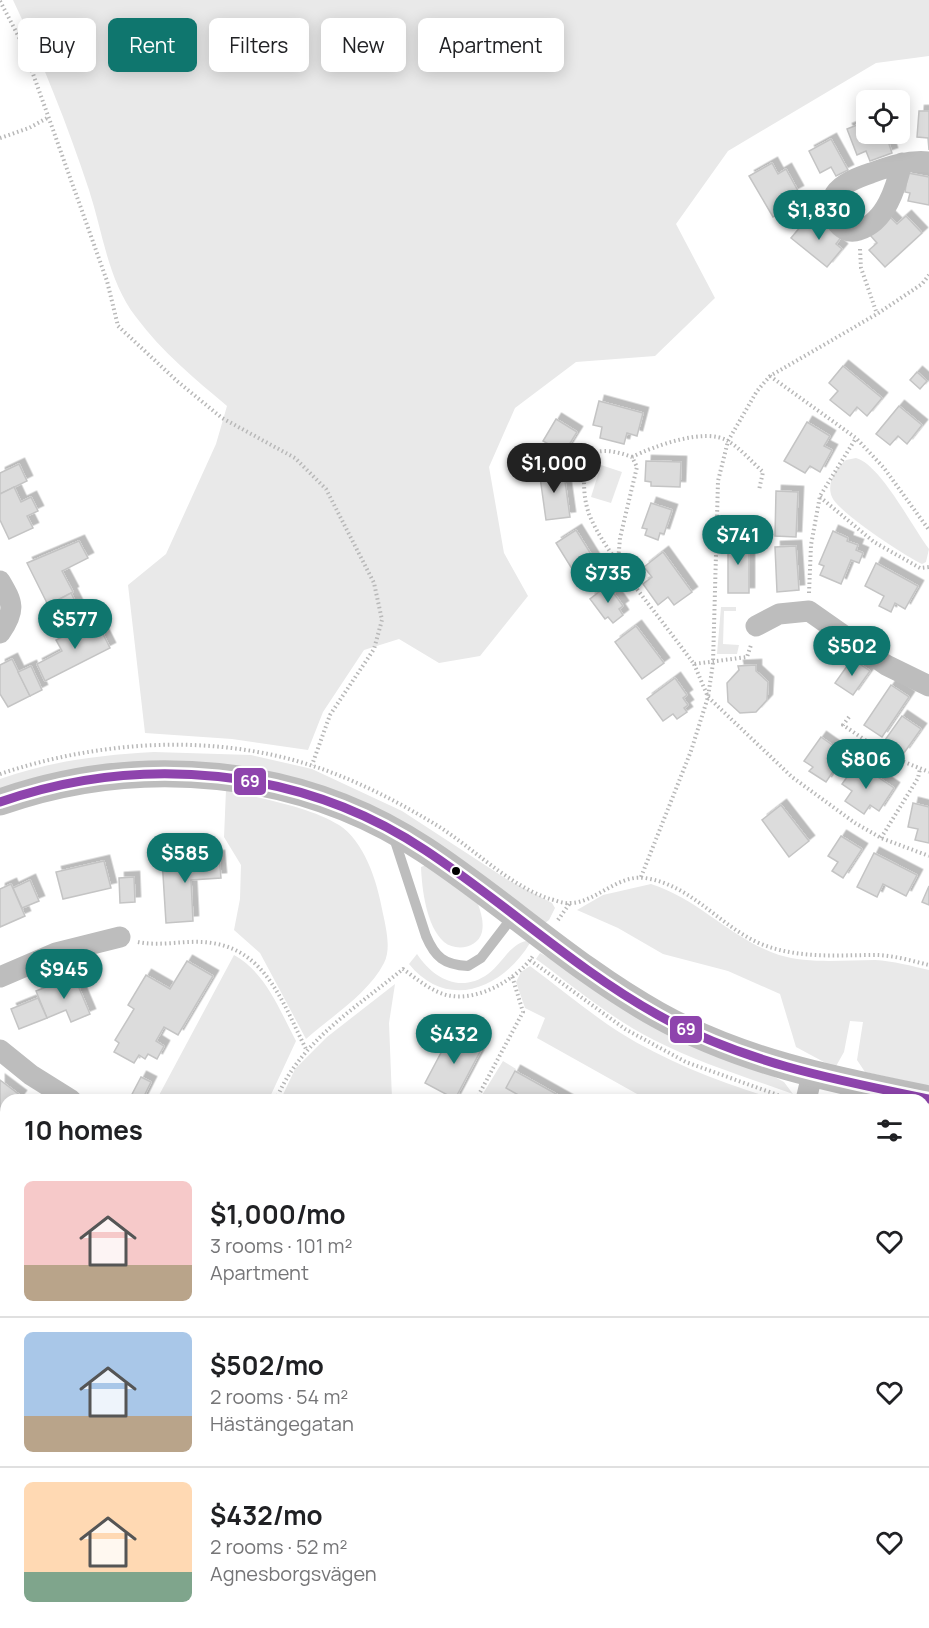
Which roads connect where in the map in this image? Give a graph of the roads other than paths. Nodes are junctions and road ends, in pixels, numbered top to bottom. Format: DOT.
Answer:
graph roads {
  1 [pos="929,162"];
  2 [pos="902,163"];
  3 [pos="0,580"];
  4 [pos="756,626"];
  5 [pos="0,633"];
  6 [pos="929,686"];
  7 [pos="0,802"];
  8 [pos="390,829"];
  9 [pos="514,915"];
  10 [pos="120,937"];
  11 [pos="0,977"];
  12 [pos="0,1050"];
  13 [pos="809,1088"];
  14 [pos="61,1094"];
  15 [pos="874,1094"];
  1 -- 2 [label="street"];
  2 -- 2 [label="street"];
  3 -- 5 [label="street"];
  4 -- 6 [label="street"];
  7 -- 8 [label="street"];
  8 -- 9 [label="street"];
  8 -- 9 [label="lane"];
  9 -- 13 [label="street"];
  10 -- 11 [label="street"];
  12 -- 14 [label="street"];
  13 -- 15 [label="street"];
}
